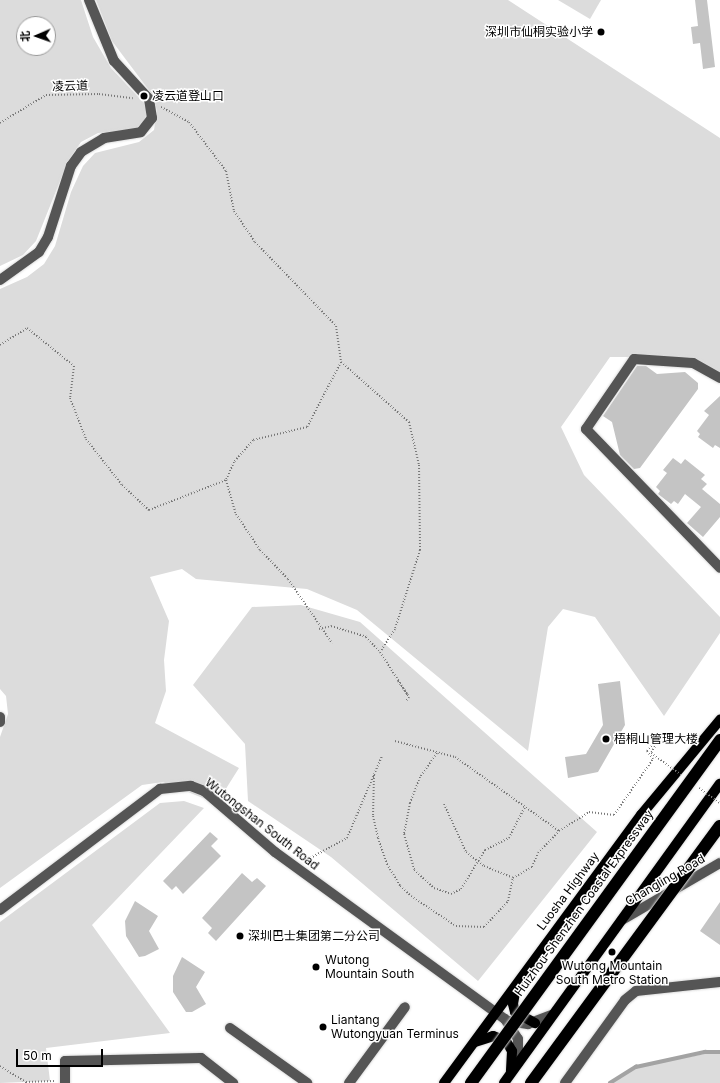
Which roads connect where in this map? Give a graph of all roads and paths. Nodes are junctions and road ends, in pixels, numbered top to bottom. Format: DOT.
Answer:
graph roads {
  1 [pos="89,0"];
  2 [pos="149,100"];
  3 [pos="0,123"];
  4 [pos="0,280"];
  5 [pos="0,345"];
  6 [pos="341,362"];
  7 [pos="720,378"];
  8 [pos="226,480"];
  9 [pos="720,568"];
  10 [pos="319,629"];
  11 [pos="332,643"];
  12 [pos="380,652"];
  13 [pos="384,660"];
  14 [pos="381,662"];
  15 [pos="394,675"];
  16 [pos="405,696"];
  17 [pos="406,701"];
  18 [pos="0,717"];
  19 [pos="720,720"];
  20 [pos="0,722"];
  21 [pos="720,740"];
  22 [pos="395,741"];
  23 [pos="437,752"];
  24 [pos="651,753"];
  25 [pos="382,756"];
  26 [pos="374,774"];
  27 [pos="720,784"];
  28 [pos="444,804"];
  29 [pos="525,807"];
  30 [pos="720,826"];
  31 [pos="559,831"];
  32 [pos="477,860"];
  33 [pos="720,863"];
  34 [pos="295,866"];
  35 [pos="513,878"];
  36 [pos="0,910"];
  37 [pos="622,920"];
  38 [pos="520,978"];
  39 [pos="720,982"];
  40 [pos="404,1007"];
  41 [pos="495,1012"];
  42 [pos="552,1015"];
  43 [pos="505,1020"];
  44 [pos="535,1023"];
  45 [pos="230,1028"];
  46 [pos="473,1043"];
  47 [pos="518,1063"];
  48 [pos="0,1066"];
  49 [pos="510,1074"];
  50 [pos="65,1082"];
  51 [pos="233,1083"];
  52 [pos="307,1083"];
  53 [pos="349,1083"];
  54 [pos="444,1083"];
  55 [pos="471,1083"];
  56 [pos="504,1083"];
  57 [pos="531,1083"];
  58 [pos="565,1083"];
  1 -- 2 [label="street"];
  2 -- 3 [label="path, 凌云道"];
  2 -- 4 [label="street"];
  2 -- 6 [label="path"];
  5 -- 8 [label="path"];
  6 -- 8 [label="path"];
  6 -- 12 [label="path"];
  7 -- 9 [label="street"];
  8 -- 10 [label="path"];
  10 -- 11 [label="path"];
  10 -- 12 [label="path"];
  12 -- 13 [label="path"];
  13 -- 14 [label="path"];
  13 -- 15 [label="path"];
  15 -- 16 [label="path"];
  15 -- 17 [label="path"];
  18 -- 20 [label="street"];
  19 -- 38 [label="main road, Luosha Highway"];
  21 -- 55 [label="highway, Huizhou-Shenzhen Coastal Expressway, bridge"];
  22 -- 23 [label="path"];
  23 -- 29 [label="path"];
  23 -- 32 [label="path"];
  24 -- 31 [label="path"];
  25 -- 26 [label="path"];
  26 -- 34 [label="path"];
  26 -- 35 [label="path"];
  27 -- 37 [label="main road"];
  28 -- 32 [label="path"];
  29 -- 31 [label="path"];
  29 -- 32 [label="path"];
  30 -- 57 [label="highway, bridge"];
  31 -- 35 [label="path"];
  32 -- 35 [label="path"];
  33 -- 37 [label="street, Changling Road"];
  34 -- 36 [label="street, Wutongshan South Road"];
  34 -- 41 [label="street, Wutongshan South Road"];
  37 -- 42 [label="main road"];
  38 -- 41 [label="main road, Luosha Highway"];
  38 -- 44 [label="main road"];
  39 -- 58 [label="street"];
  40 -- 53 [label="street"];
  41 -- 43 [label="street, Wutongshan South Road"];
  41 -- 46 [label="main road, Luosha Highway"];
  42 -- 44 [label="street"];
  42 -- 47 [label="main road"];
  43 -- 44 [label="street"];
  43 -- 47 [label="street, Wutongshan South Road"];
  45 -- 52 [label="street"];
  46 -- 49 [label="main road"];
  46 -- 54 [label="main road, Luosha Highway"];
  47 -- 49 [label="main road"];
  48 -- 50 [label="path"];
  49 -- 56 [label="main road"];
  50 -- 51 [label="street"];
}
